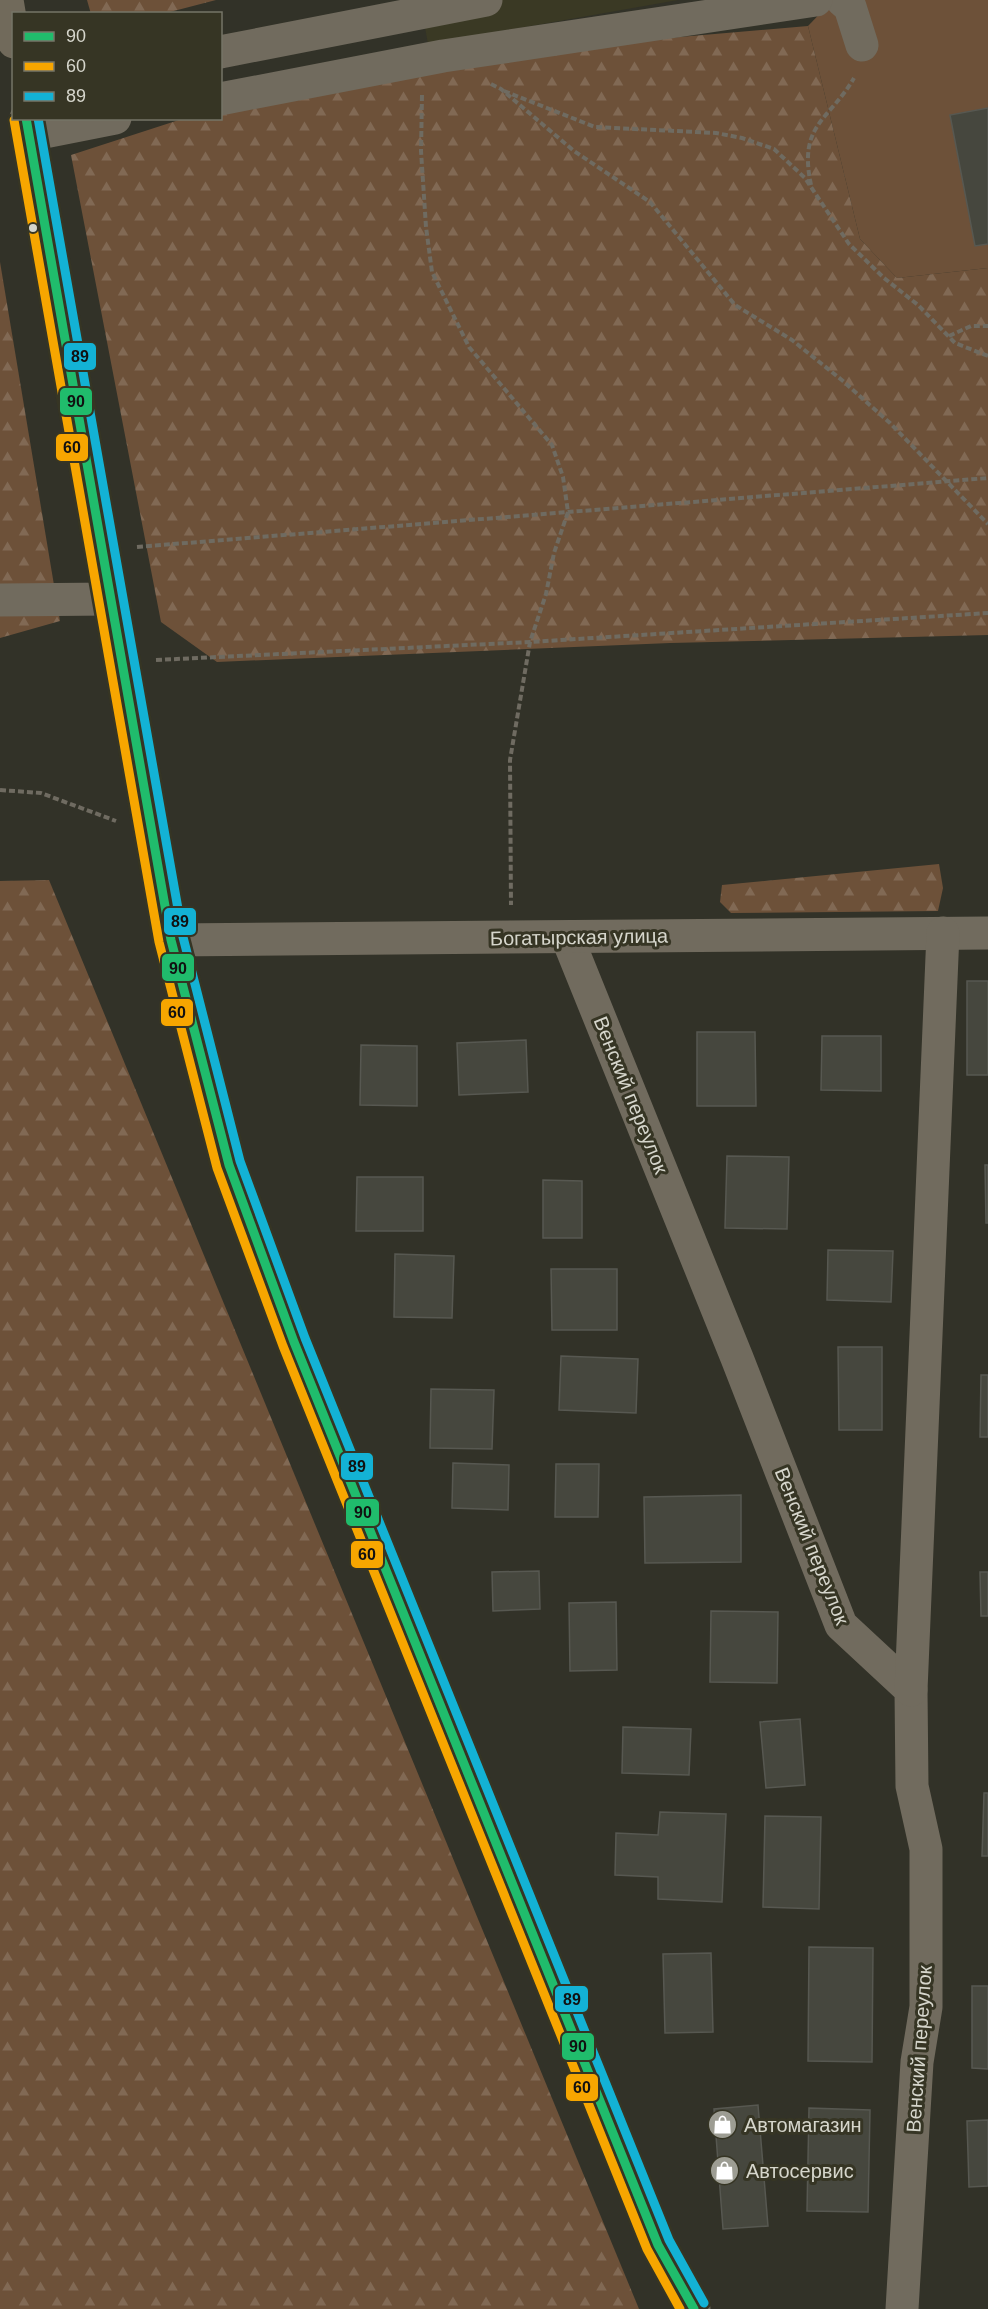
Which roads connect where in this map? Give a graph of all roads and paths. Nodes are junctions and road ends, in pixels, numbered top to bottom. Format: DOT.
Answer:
graph roads {
  1 [pos="7,0"];
  2 [pos="486,0"];
  3 [pos="816,0"];
  4 [pos="843,0"];
  5 [pos="441,4"];
  6 [pos="12,30"];
  7 [pos="862,45"];
  8 [pos="222,52"];
  9 [pos="428,59"];
  10 [pos="501,89"];
  11 [pos="222,99"];
  12 [pos="95,120"];
  13 [pos="27,127"];
  14 [pos="812,189"];
  15 [pos="988,326"];
  16 [pos="949,336"];
  17 [pos="988,356"];
  18 [pos="988,478"];
  19 [pos="947,482"];
  20 [pos="568,513"];
  21 [pos="988,524"];
  22 [pos="103,550"];
  23 [pos="111,599"];
  24 [pos="0,600"];
  25 [pos="988,613"];
  26 [pos="530,642"];
  27 [pos="122,662"];
  28 [pos="0,789"];
  29 [pos="153,835"];
  30 [pos="511,912"];
  31 [pos="943,933"];
  32 [pos="988,933"];
  33 [pos="567,937"];
  34 [pos="171,940"];
  35 [pos="911,1690"];
  36 [pos="694,2309"];
  37 [pos="902,2309"];
  1 -- 6 [label="main road"];
  2 -- 5 [label="street"];
  3 -- 9 [label="street"];
  4 -- 7 [label="street"];
  5 -- 8 [label="street"];
  7 -- 14 [label="path"];
  9 -- 10 [label="path"];
  9 -- 11 [label="street"];
  9 -- 20 [label="path"];
  10 -- 14 [label="path"];
  10 -- 19 [label="path"];
  12 -- 13 [label="street"];
  13 -- 22 [label="main road"];
  14 -- 16 [label="path"];
  15 -- 16 [label="path"];
  16 -- 17 [label="path"];
  18 -- 19 [label="path"];
  19 -- 20 [label="path"];
  19 -- 21 [label="path"];
  20 -- 22 [label="path"];
  20 -- 26 [label="path"];
  22 -- 23 [label="main road"];
  23 -- 24 [label="street"];
  23 -- 27 [label="main road"];
  25 -- 26 [label="path"];
  26 -- 27 [label="path"];
  26 -- 30 [label="path"];
  27 -- 29 [label="main road"];
  28 -- 29 [label="path"];
  29 -- 34 [label="main road"];
  31 -- 32 [label="street, Богатырская улица"];
  31 -- 33 [label="street, Богатырская улица"];
  31 -- 35 [label="street"];
  33 -- 34 [label="street, Богатырская улица"];
  33 -- 35 [label="street, Венский переулок"];
  34 -- 36 [label="main road"];
  35 -- 37 [label="street, Венский переулок"];
}
